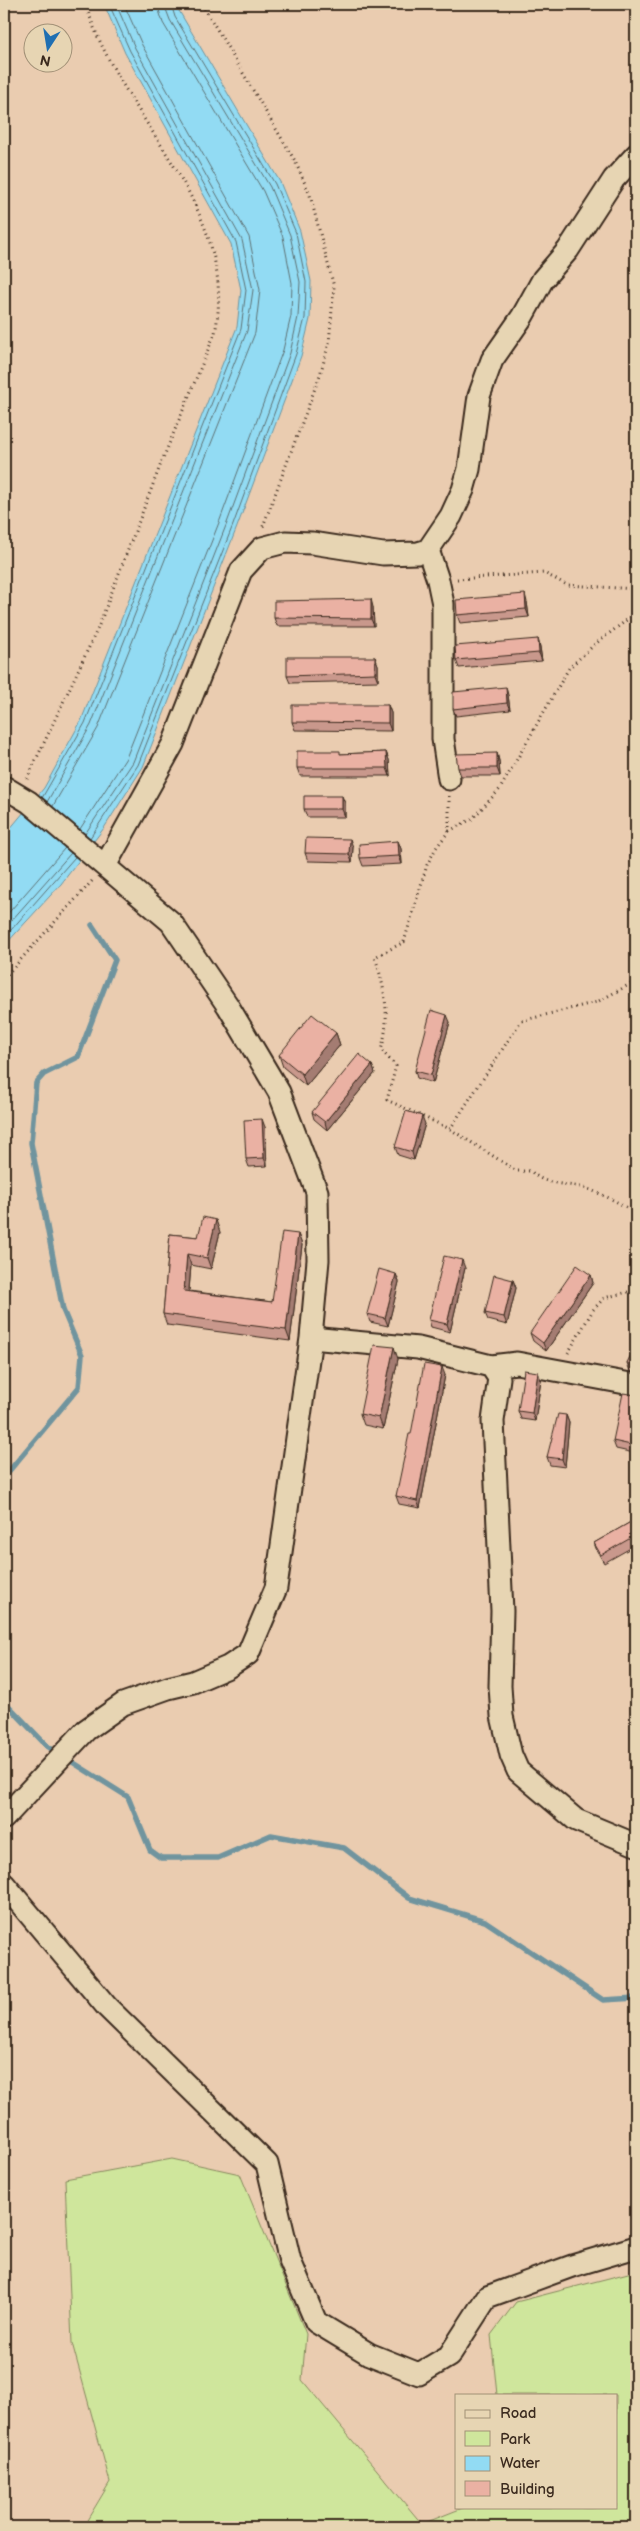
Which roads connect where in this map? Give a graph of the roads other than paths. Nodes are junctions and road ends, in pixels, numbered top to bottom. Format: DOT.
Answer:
graph roads {
  1 [pos="636,155"];
  2 [pos="428,550"];
  3 [pos="449,779"];
  4 [pos="18,795"];
  5 [pos="101,861"];
  6 [pos="311,1338"];
  7 [pos="491,1366"];
  8 [pos="636,1385"];
  9 [pos="4,1818"];
  10 [pos="636,1845"];
  11 [pos="4,1884"];
  12 [pos="636,2247"];
  1 -- 2 [label="street"];
  2 -- 3 [label="street"];
  2 -- 5 [label="street"];
  4 -- 5 [label="street"];
  5 -- 6 [label="street"];
  6 -- 7 [label="street"];
  6 -- 9 [label="street"];
  7 -- 8 [label="street"];
  7 -- 10 [label="street"];
  11 -- 12 [label="street"];
}
